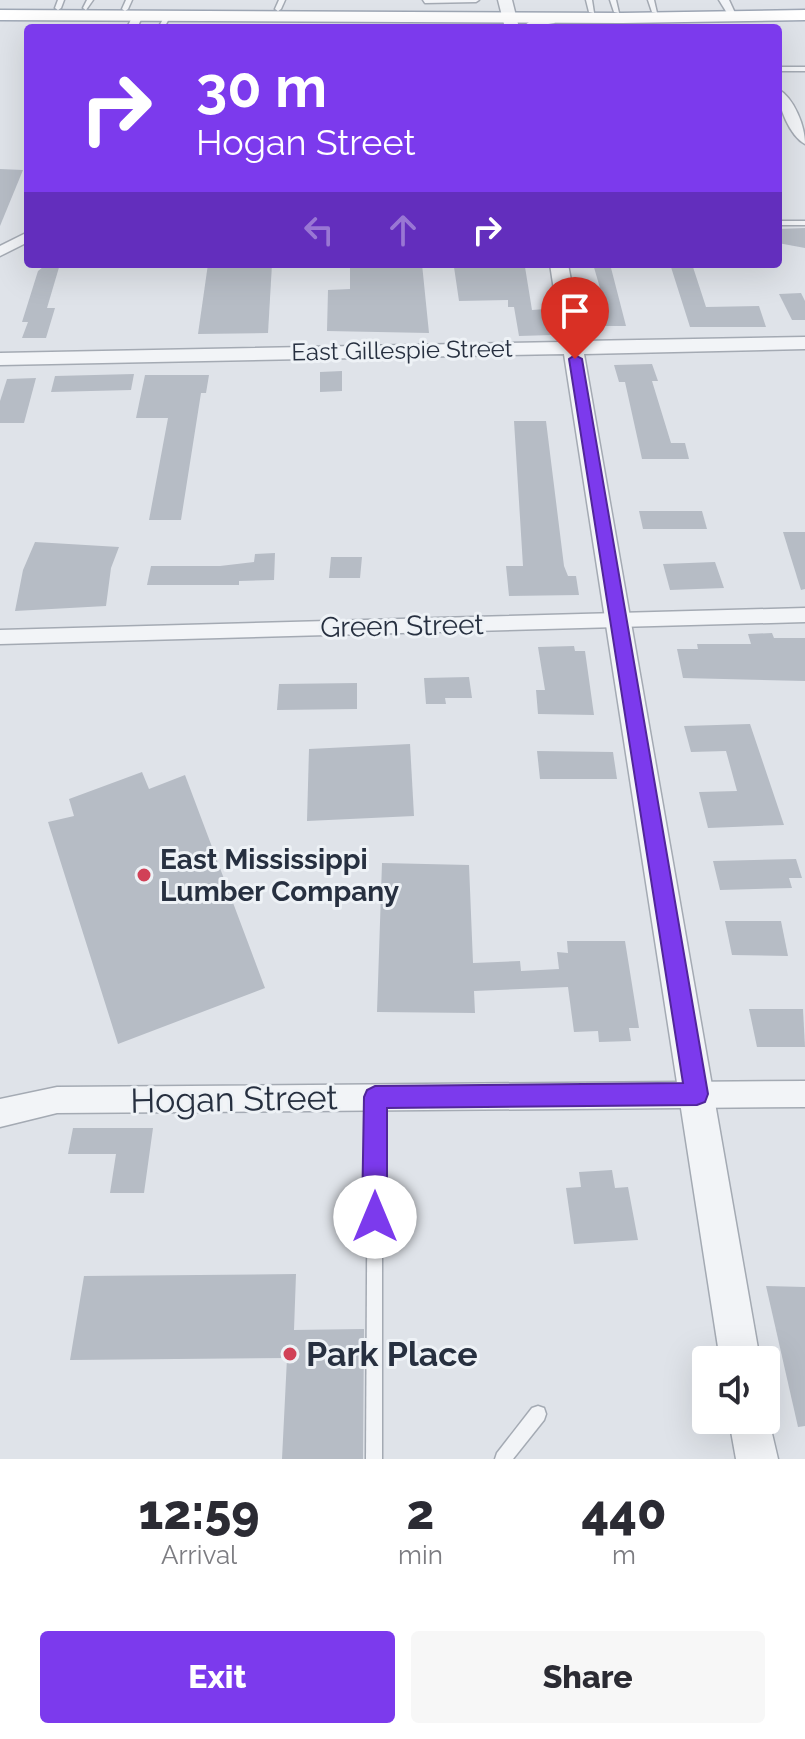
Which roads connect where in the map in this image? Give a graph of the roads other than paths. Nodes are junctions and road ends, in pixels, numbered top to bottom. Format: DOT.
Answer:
graph roads {
  1 [pos="476,0"];
  2 [pos="425,1"];
  3 [pos="60,4"];
  4 [pos="88,4"];
  5 [pos="281,6"];
  6 [pos="653,6"];
  7 [pos="0,8"];
  8 [pos="130,9"];
  9 [pos="805,12"];
  10 [pos="732,14"];
  11 [pos="0,15"];
  12 [pos="173,15"];
  13 [pos="250,15"];
  14 [pos="600,15"];
  15 [pos="512,17"];
  16 [pos="206,22"];
  17 [pos="408,22"];
  18 [pos="548,23"];
  19 [pos="354,24"];
  20 [pos="782,69"];
  21 [pos="805,69"];
  22 [pos="782,100"];
  23 [pos="805,140"];
  24 [pos="782,223"];
  25 [pos="805,223"];
  26 [pos="24,238"];
  27 [pos="0,252"];
  28 [pos="560,268"];
  29 [pos="805,343"];
  30 [pos="573,347"];
  31 [pos="0,359"];
  32 [pos="805,615"];
  33 [pos="619,620"];
  34 [pos="0,637"];
  35 [pos="697,1094"];
  36 [pos="805,1094"];
  37 [pos="375,1097"];
  38 [pos="0,1113"];
  39 [pos="738,1346"];
  40 [pos="538,1414"];
  41 [pos="753,1434"];
  42 [pos="374,1459"];
  43 [pos="503,1459"];
  44 [pos="757,1459"];
  1 -- 2 [label="lane"];
  3 -- 4 [label="main road"];
  3 -- 7 [label="main road"];
  4 -- 8 [label="main road"];
  5 -- 12 [label="main road"];
  5 -- 13 [label="main road"];
  5 -- 15 [label="main road"];
  6 -- 10 [label="main road"];
  6 -- 14 [label="main road"];
  8 -- 11 [label="main road"];
  8 -- 12 [label="main road"];
  9 -- 10 [label="main road"];
  10 -- 14 [label="main road"];
  12 -- 16 [label="main road"];
  13 -- 16 [label="main road"];
  13 -- 19 [label="main road"];
  14 -- 15 [label="main road"];
  14 -- 18 [label="main road"];
  15 -- 17 [label="main road"];
  15 -- 18 [label="main road"];
  17 -- 19 [label="main road"];
  20 -- 21 [label="lane"];
  22 -- 23 [label="street"];
  24 -- 25 [label="lane"];
  26 -- 27 [label="street"];
  28 -- 30 [label="street"];
  29 -- 30 [label="street, East Gillespie Street"];
  30 -- 31 [label="street, East Gillespie Street"];
  30 -- 33 [label="street"];
  32 -- 33 [label="street, Green Street"];
  33 -- 34 [label="street, Green Street"];
  33 -- 35 [label="street"];
  35 -- 36 [label="street, Hogan Street"];
  35 -- 37 [label="street, Hogan Street"];
  35 -- 39 [label="street"];
  37 -- 38 [label="street, Hogan Street"];
  37 -- 42 [label="lane"];
  40 -- 43 [label="lane"];
  41 -- 44 [label="street"];
}
